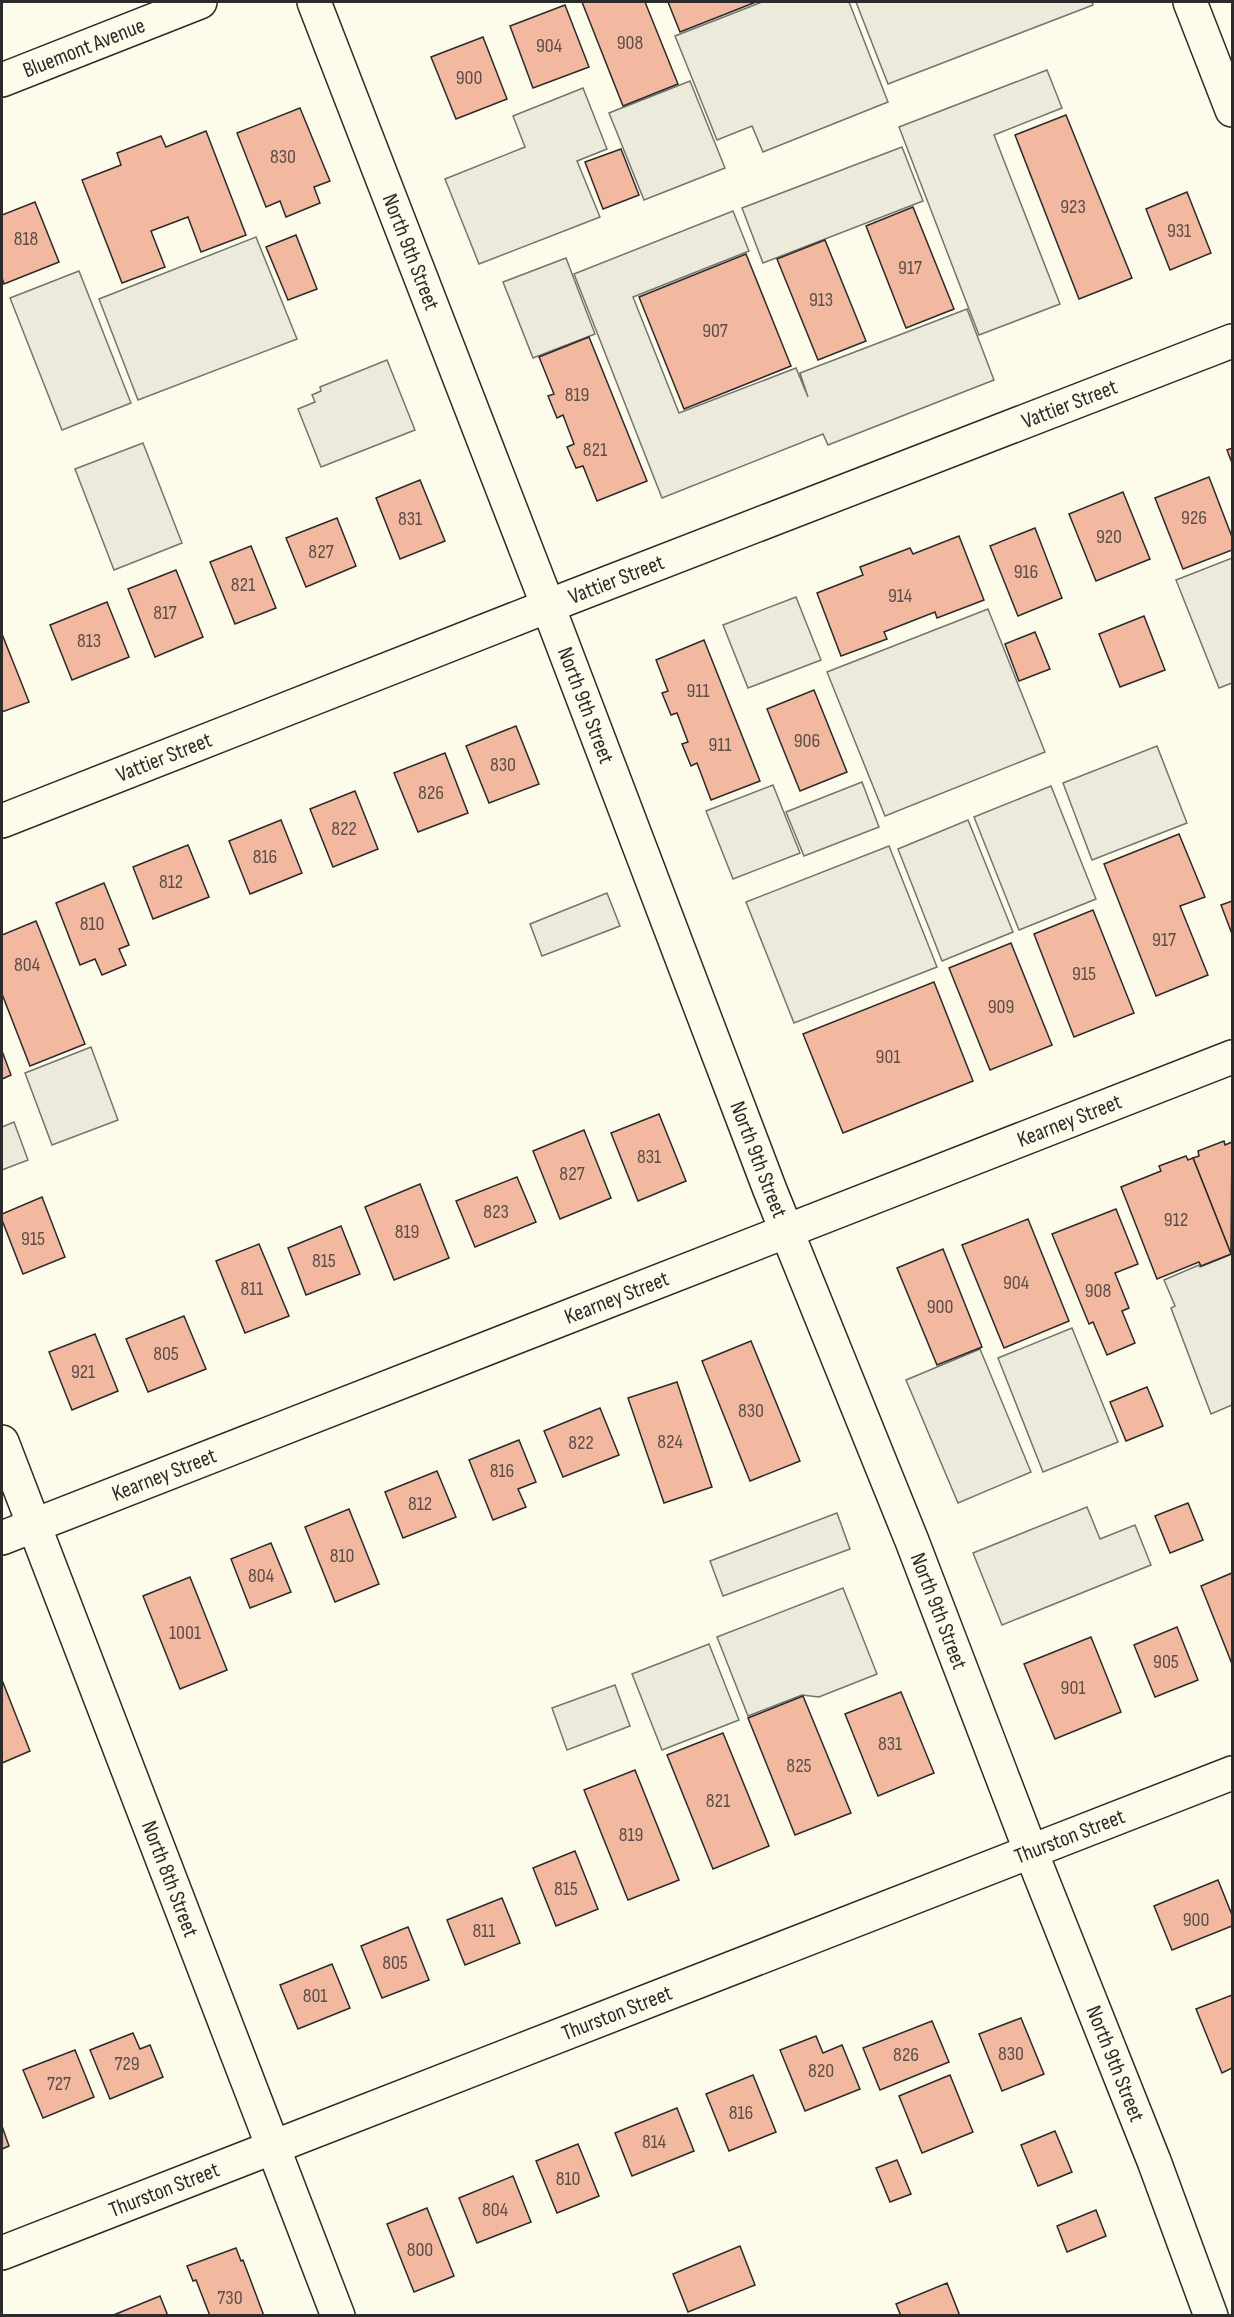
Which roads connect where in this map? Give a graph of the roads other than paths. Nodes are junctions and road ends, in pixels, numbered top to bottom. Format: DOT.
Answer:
graph roads {
  1 [pos="200,2"];
  2 [pos="314,2"];
  3 [pos="1190,2"];
  4 [pos="2,80"];
  5 [pos="1233,110"];
  6 [pos="1233,341"];
  7 [pos="548,606"];
  8 [pos="2,821"];
  9 [pos="1233,1057"];
  10 [pos="786,1231"];
  11 [pos="2,1442"];
  12 [pos="34,1526"];
  13 [pos="2,1538"];
  14 [pos="1233,1773"];
  15 [pos="1031,1852"];
  16 [pos="273,2148"];
  17 [pos="2,2253"];
  18 [pos="338,2316"];
  19 [pos="1211,2316"];
  1 -- 4 [label="street, Bluemont Avenue"];
  2 -- 7 [label="street, North 9th Street"];
  3 -- 5 [label="street"];
  6 -- 7 [label="street, Vattier Street"];
  7 -- 8 [label="street, Vattier Street"];
  7 -- 10 [label="street, North 9th Street"];
  9 -- 10 [label="street, Kearney Street"];
  10 -- 12 [label="street, Kearney Street"];
  10 -- 15 [label="street, North 9th Street"];
  11 -- 12 [label="street, North 8th Street"];
  12 -- 13 [label="street, Kearney Street"];
  12 -- 16 [label="street, North 8th Street"];
  14 -- 15 [label="street, Thurston Street"];
  15 -- 16 [label="street, Thurston Street"];
  15 -- 19 [label="street, North 9th Street"];
  16 -- 17 [label="street, Thurston Street"];
  16 -- 18 [label="street, North 8th Street"];
}
